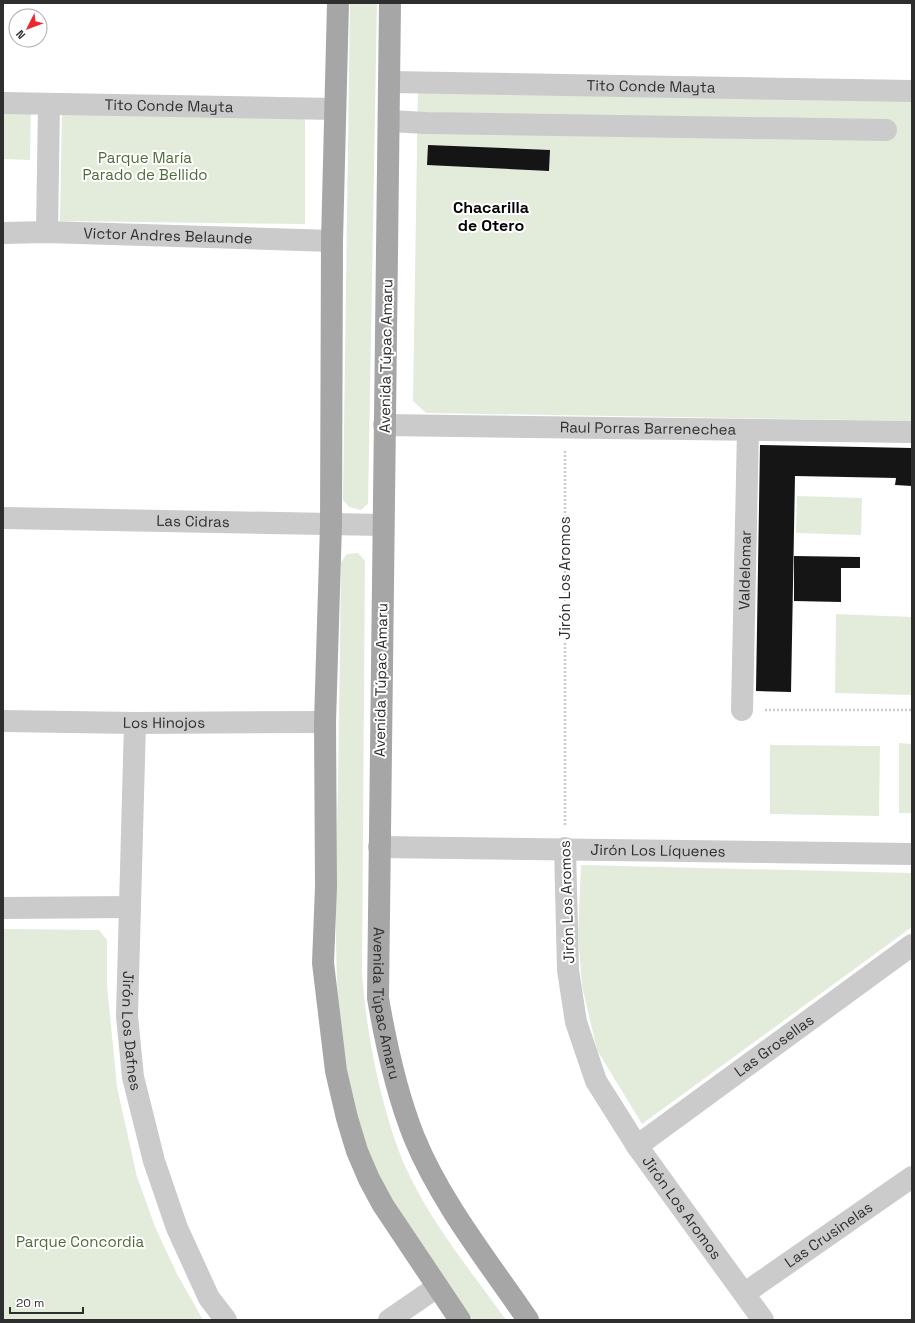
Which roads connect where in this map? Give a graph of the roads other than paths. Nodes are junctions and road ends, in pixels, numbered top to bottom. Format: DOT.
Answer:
graph roads {
  1 [pos="338,3"];
  2 [pos="390,3"];
  3 [pos="390,82"];
  4 [pos="912,91"];
  5 [pos="3,103"];
  6 [pos="49,104"];
  7 [pos="335,109"];
  8 [pos="390,121"];
  9 [pos="886,130"];
  10 [pos="47,232"];
  11 [pos="3,233"];
  12 [pos="332,241"];
  13 [pos="384,426"];
  14 [pos="748,430"];
  15 [pos="912,432"];
  16 [pos="3,518"];
  17 [pos="331,524"];
  18 [pos="383,525"];
  19 [pos="742,710"];
  20 [pos="3,721"];
  21 [pos="325,722"];
  22 [pos="135,723"];
  23 [pos="379,847"];
  24 [pos="565,848"];
  25 [pos="912,854"];
  26 [pos="130,907"];
  27 [pos="3,908"];
  28 [pos="912,945"];
  29 [pos="637,1146"];
  30 [pos="912,1177"];
  31 [pos="437,1287"];
  32 [pos="745,1293"];
  33 [pos="226,1320"];
  34 [pos="389,1320"];
  35 [pos="460,1320"];
  36 [pos="528,1320"];
  37 [pos="764,1320"];
  1 -- 7 [label="main road"];
  2 -- 3 [label="main road, Avenida Túpac Amaru"];
  3 -- 4 [label="street, Tito Conde Mayta"];
  3 -- 8 [label="main road, Avenida Túpac Amaru"];
  5 -- 6 [label="street, Tito Conde Mayta"];
  6 -- 7 [label="street, Tito Conde Mayta"];
  6 -- 10 [label="street"];
  7 -- 12 [label="main road"];
  8 -- 9 [label="street"];
  8 -- 13 [label="main road, Avenida Túpac Amaru"];
  10 -- 11 [label="street, Victor Andres Belaunde"];
  10 -- 12 [label="street, Victor Andres Belaunde"];
  12 -- 17 [label="main road"];
  13 -- 14 [label="street, Raul Porras Barrenechea"];
  13 -- 18 [label="main road, Avenida Túpac Amaru"];
  14 -- 15 [label="street, Raul Porras Barrenechea"];
  14 -- 19 [label="street, Valdelomar"];
  16 -- 17 [label="street, Las Cidras"];
  17 -- 18 [label="street, Las Cidras"];
  17 -- 21 [label="main road"];
  18 -- 23 [label="main road, Avenida Túpac Amaru"];
  20 -- 22 [label="street, Los Hinojos"];
  21 -- 22 [label="street, Los Hinojos"];
  21 -- 31 [label="main road"];
  22 -- 26 [label="street, Jirón Los Dafnes"];
  23 -- 24 [label="street, Jirón Los Líquenes"];
  23 -- 36 [label="main road, Avenida Túpac Amaru"];
  24 -- 25 [label="street, Jirón Los Líquenes"];
  24 -- 29 [label="street, Jirón Los Aromos"];
  26 -- 27 [label="street"];
  26 -- 33 [label="street, Jirón Los Dafnes"];
  28 -- 29 [label="street, Las Grosellas"];
  29 -- 32 [label="street, Jirón Los Aromos"];
  30 -- 32 [label="street, Las Crusinelas"];
  31 -- 34 [label="street"];
  31 -- 35 [label="main road"];
  32 -- 37 [label="street, Jirón Los Aromos"];
}
